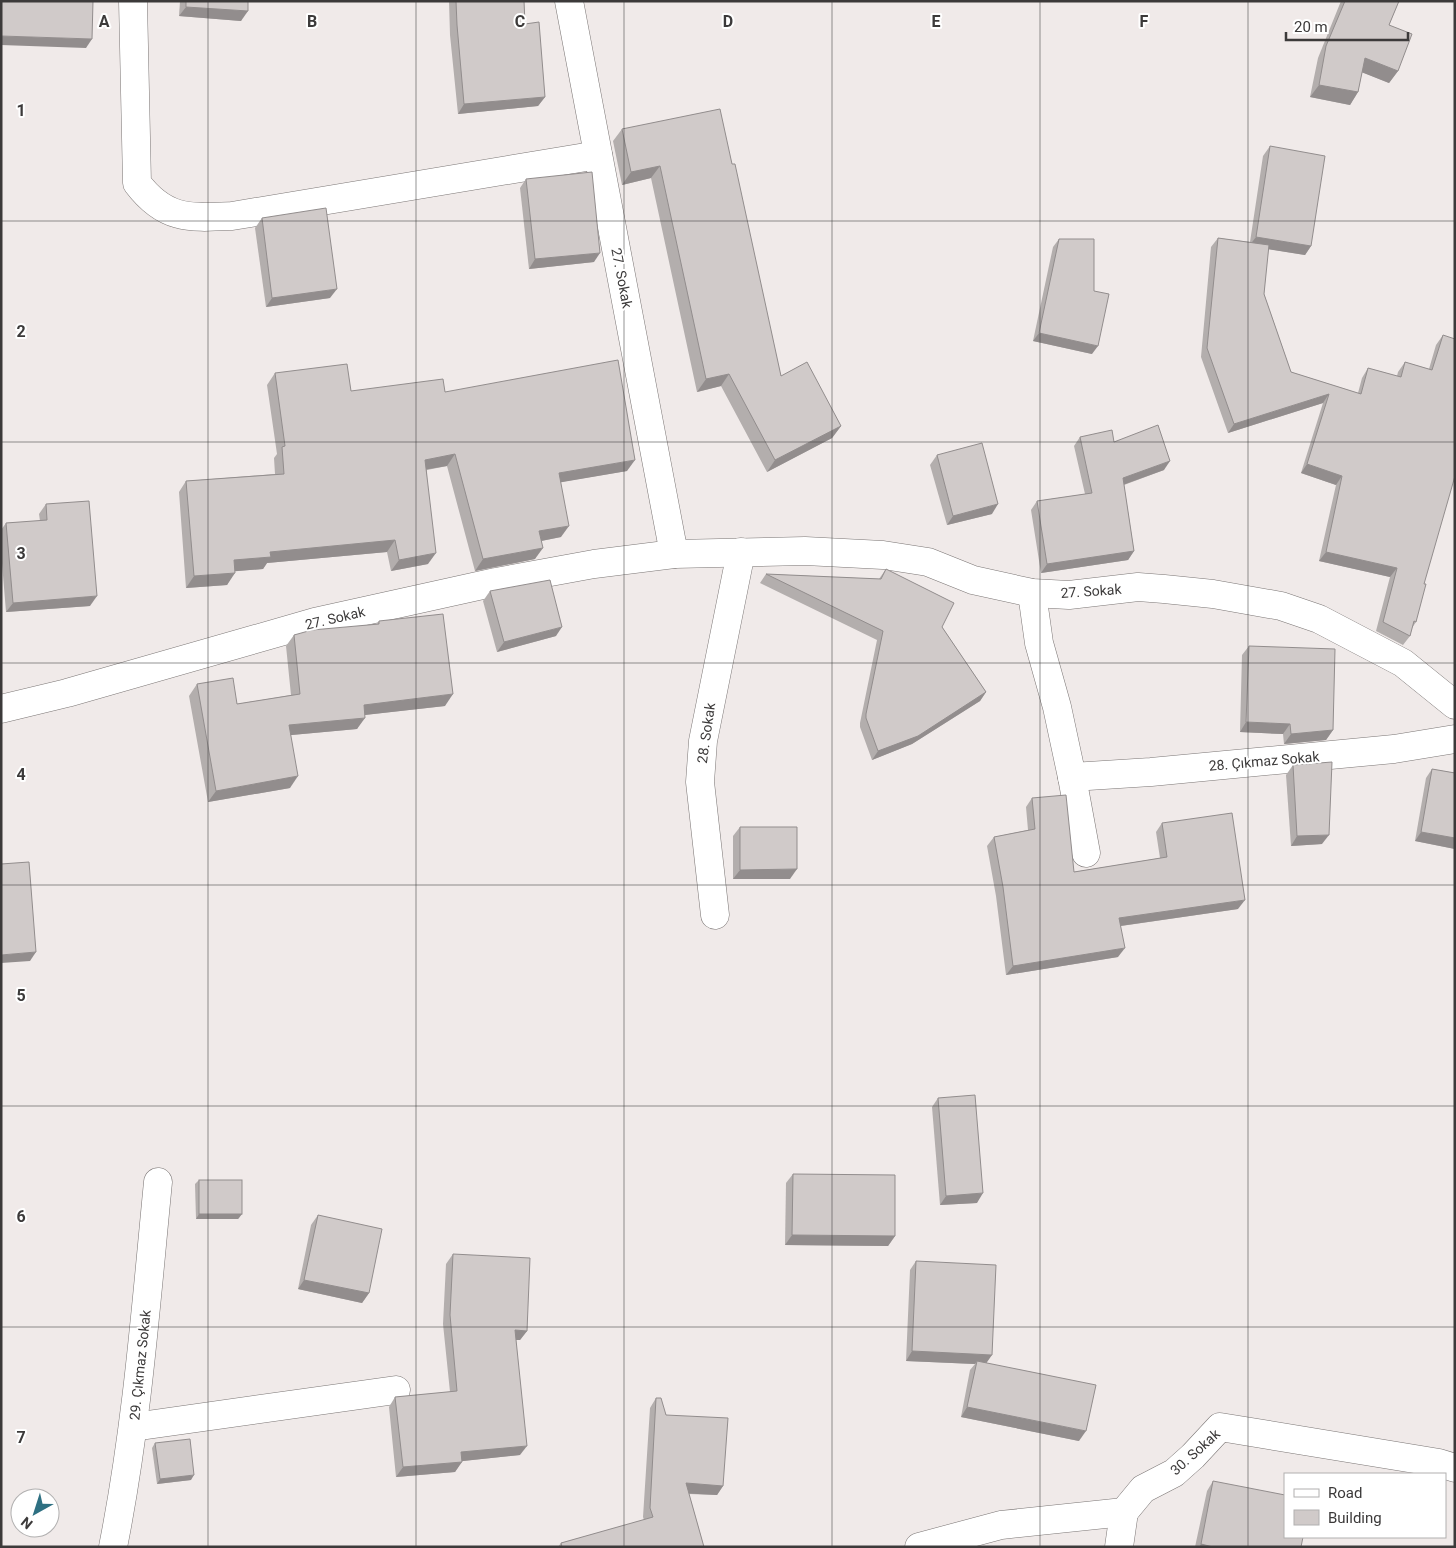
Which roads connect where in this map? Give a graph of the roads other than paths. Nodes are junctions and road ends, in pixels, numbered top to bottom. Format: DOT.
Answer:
graph roads {
  1 [pos="134,1"];
  2 [pos="569,1"];
  3 [pos="598,155"];
  4 [pos="741,552"];
  5 [pos="674,554"];
  6 [pos="1032,593"];
  7 [pos="1455,705"];
  8 [pos="1,709"];
  9 [pos="1455,739"];
  10 [pos="1072,777"];
  11 [pos="1086,853"];
  12 [pos="716,915"];
  13 [pos="158,1182"];
  14 [pos="396,1390"];
  15 [pos="133,1427"];
  16 [pos="1455,1468"];
  17 [pos="1124,1512"];
  18 [pos="113,1547"];
  19 [pos="919,1547"];
  20 [pos="1119,1547"];
  1 -- 3 [label="street"];
  2 -- 3 [label="street, 27. Sokak"];
  3 -- 5 [label="street, 27. Sokak"];
  4 -- 5 [label="street, 27. Sokak"];
  4 -- 6 [label="street, 27. Sokak"];
  4 -- 12 [label="street, 28. Sokak"];
  5 -- 8 [label="street, 27. Sokak"];
  6 -- 7 [label="street, 27. Sokak"];
  6 -- 10 [label="street"];
  9 -- 10 [label="street, 28. Çıkmaz Sokak"];
  10 -- 11 [label="street"];
  13 -- 15 [label="street, 29. Çıkmaz Sokak"];
  14 -- 15 [label="street"];
  15 -- 18 [label="street, 29. Çıkmaz Sokak"];
  16 -- 17 [label="street, 30. Sokak"];
  17 -- 19 [label="street"];
  17 -- 20 [label="street"];
}
